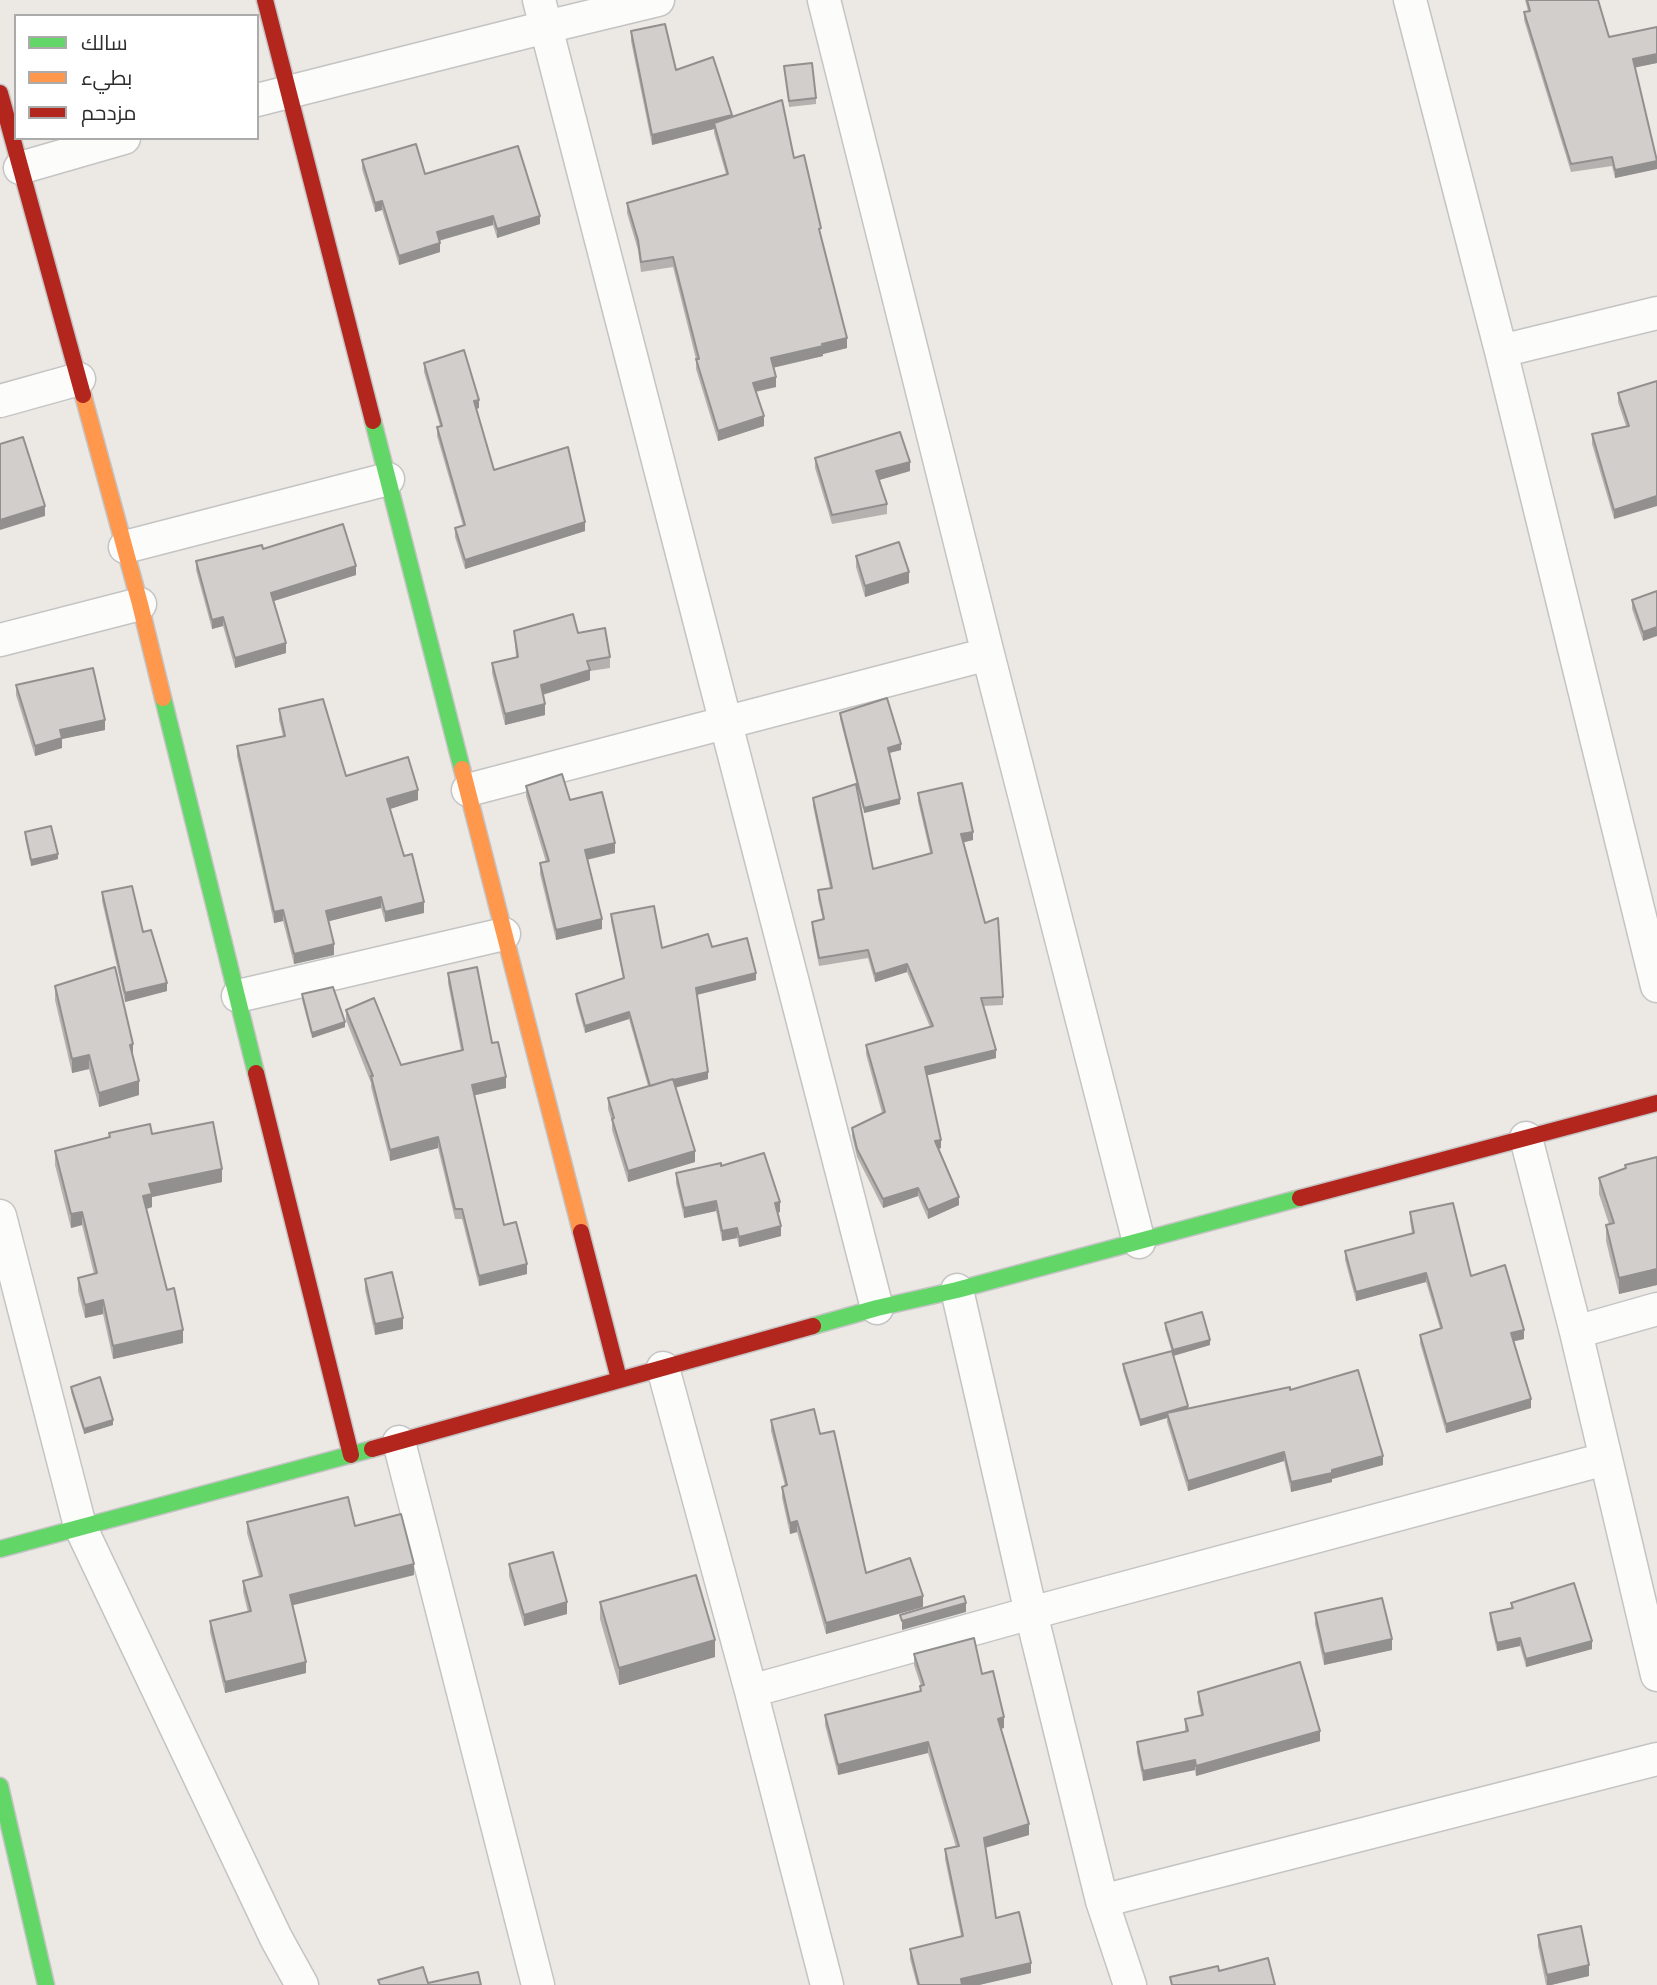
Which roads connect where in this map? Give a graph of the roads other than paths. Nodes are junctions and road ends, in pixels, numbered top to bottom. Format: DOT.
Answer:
graph roads {
  1 [pos="265,0"];
  2 [pos="658,0"];
  3 [pos="824,0"];
  4 [pos="1410,0"];
  5 [pos="542,13"];
  6 [pos="288,91"];
  7 [pos="0,93"];
  8 [pos="259,99"];
  9 [pos="117,140"];
  10 [pos="20,168"];
  11 [pos="1657,313"];
  12 [pos="1502,351"];
  13 [pos="79,379"];
  14 [pos="0,401"];
  15 [pos="388,479"];
  16 [pos="125,547"];
  17 [pos="140,604"];
  18 [pos="0,640"];
  19 [pos="988,654"];
  20 [pos="726,723"];
  21 [pos="468,790"];
  22 [pos="504,934"];
  23 [pos="1657,986"];
  24 [pos="238,996"];
  25 [pos="1657,1104"];
  26 [pos="1527,1138"];
  27 [pos="0,1216"];
  28 [pos="1139,1242"];
  29 [pos="957,1290"];
  30 [pos="877,1308"];
  31 [pos="1657,1309"];
  32 [pos="1576,1332"];
  33 [pos="663,1368"];
  34 [pos="619,1379"];
  35 [pos="399,1442"];
  36 [pos="351,1455"];
  37 [pos="1605,1459"];
  38 [pos="80,1526"];
  39 [pos="0,1549"];
  40 [pos="1031,1612"];
  41 [pos="1657,1675"];
  42 [pos="751,1691"];
  43 [pos="1657,1759"];
  44 [pos="0,1786"];
  45 [pos="1102,1901"];
  46 [pos="47,1985"];
  47 [pos="302,1985"];
  48 [pos="538,1985"];
  49 [pos="827,1985"];
  50 [pos="1130,1985"];
  1 -- 6 [label="street"];
  2 -- 5 [label="street"];
  3 -- 19 [label="street"];
  4 -- 12 [label="street"];
  5 -- 6 [label="street"];
  5 -- 20 [label="street"];
  6 -- 8 [label="street"];
  6 -- 15 [label="street"];
  7 -- 10 [label="street"];
  9 -- 10 [label="street"];
  10 -- 13 [label="street"];
  11 -- 12 [label="street"];
  12 -- 23 [label="street"];
  13 -- 14 [label="street"];
  13 -- 16 [label="street"];
  15 -- 16 [label="street"];
  15 -- 21 [label="street"];
  16 -- 17 [label="street"];
  17 -- 18 [label="street"];
  17 -- 24 [label="street"];
  19 -- 20 [label="street"];
  19 -- 28 [label="street"];
  20 -- 21 [label="street"];
  20 -- 30 [label="street"];
  21 -- 22 [label="street"];
  22 -- 24 [label="street"];
  22 -- 34 [label="street"];
  24 -- 36 [label="street"];
  25 -- 26 [label="street"];
  26 -- 28 [label="street"];
  26 -- 32 [label="street"];
  27 -- 38 [label="street"];
  28 -- 29 [label="street"];
  29 -- 30 [label="street"];
  29 -- 40 [label="street"];
  30 -- 33 [label="street"];
  31 -- 32 [label="street"];
  32 -- 37 [label="street"];
  33 -- 34 [label="street"];
  33 -- 42 [label="street"];
  34 -- 35 [label="street"];
  35 -- 36 [label="street"];
  35 -- 48 [label="street"];
  36 -- 38 [label="street"];
  37 -- 40 [label="street"];
  37 -- 41 [label="street"];
  38 -- 39 [label="street"];
  38 -- 47 [label="street"];
  40 -- 42 [label="street"];
  40 -- 45 [label="street"];
  42 -- 49 [label="street"];
  43 -- 45 [label="street"];
  44 -- 46 [label="street"];
  45 -- 50 [label="street"];
}
